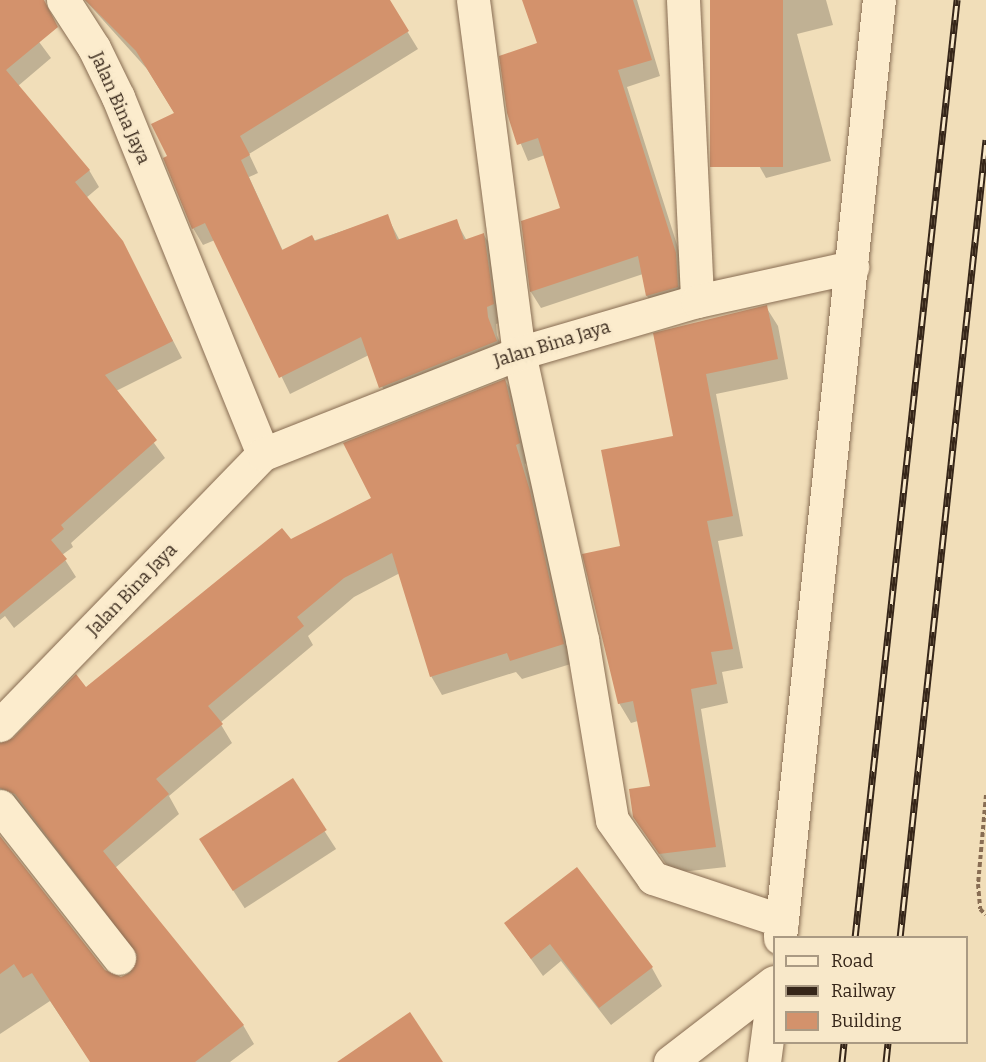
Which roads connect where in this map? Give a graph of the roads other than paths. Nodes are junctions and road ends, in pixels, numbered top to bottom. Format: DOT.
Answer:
graph roads {
  1 [pos="63,0"];
  2 [pos="473,0"];
  3 [pos="683,0"];
  4 [pos="879,0"];
  5 [pos="852,267"];
  6 [pos="697,301"];
  7 [pos="519,353"];
  8 [pos="263,454"];
  9 [pos="0,725"];
  10 [pos="0,806"];
  11 [pos="781,929"];
  12 [pos="119,958"];
  13 [pos="773,983"];
  14 [pos="773,994"];
  15 [pos="670,1062"];
  16 [pos="764,1062"];
  1 -- 8 [label="street, Jalan Bina Jaya"];
  2 -- 7 [label="street"];
  3 -- 6 [label="street"];
  4 -- 5 [label="street"];
  5 -- 6 [label="street, Jalan Bina Jaya"];
  5 -- 11 [label="street"];
  6 -- 7 [label="street, Jalan Bina Jaya"];
  7 -- 8 [label="street, Jalan Bina Jaya"];
  7 -- 11 [label="street"];
  8 -- 9 [label="street, Jalan Bina Jaya"];
  10 -- 12 [label="street"];
  13 -- 15 [label="street"];
  14 -- 16 [label="street"];
}
